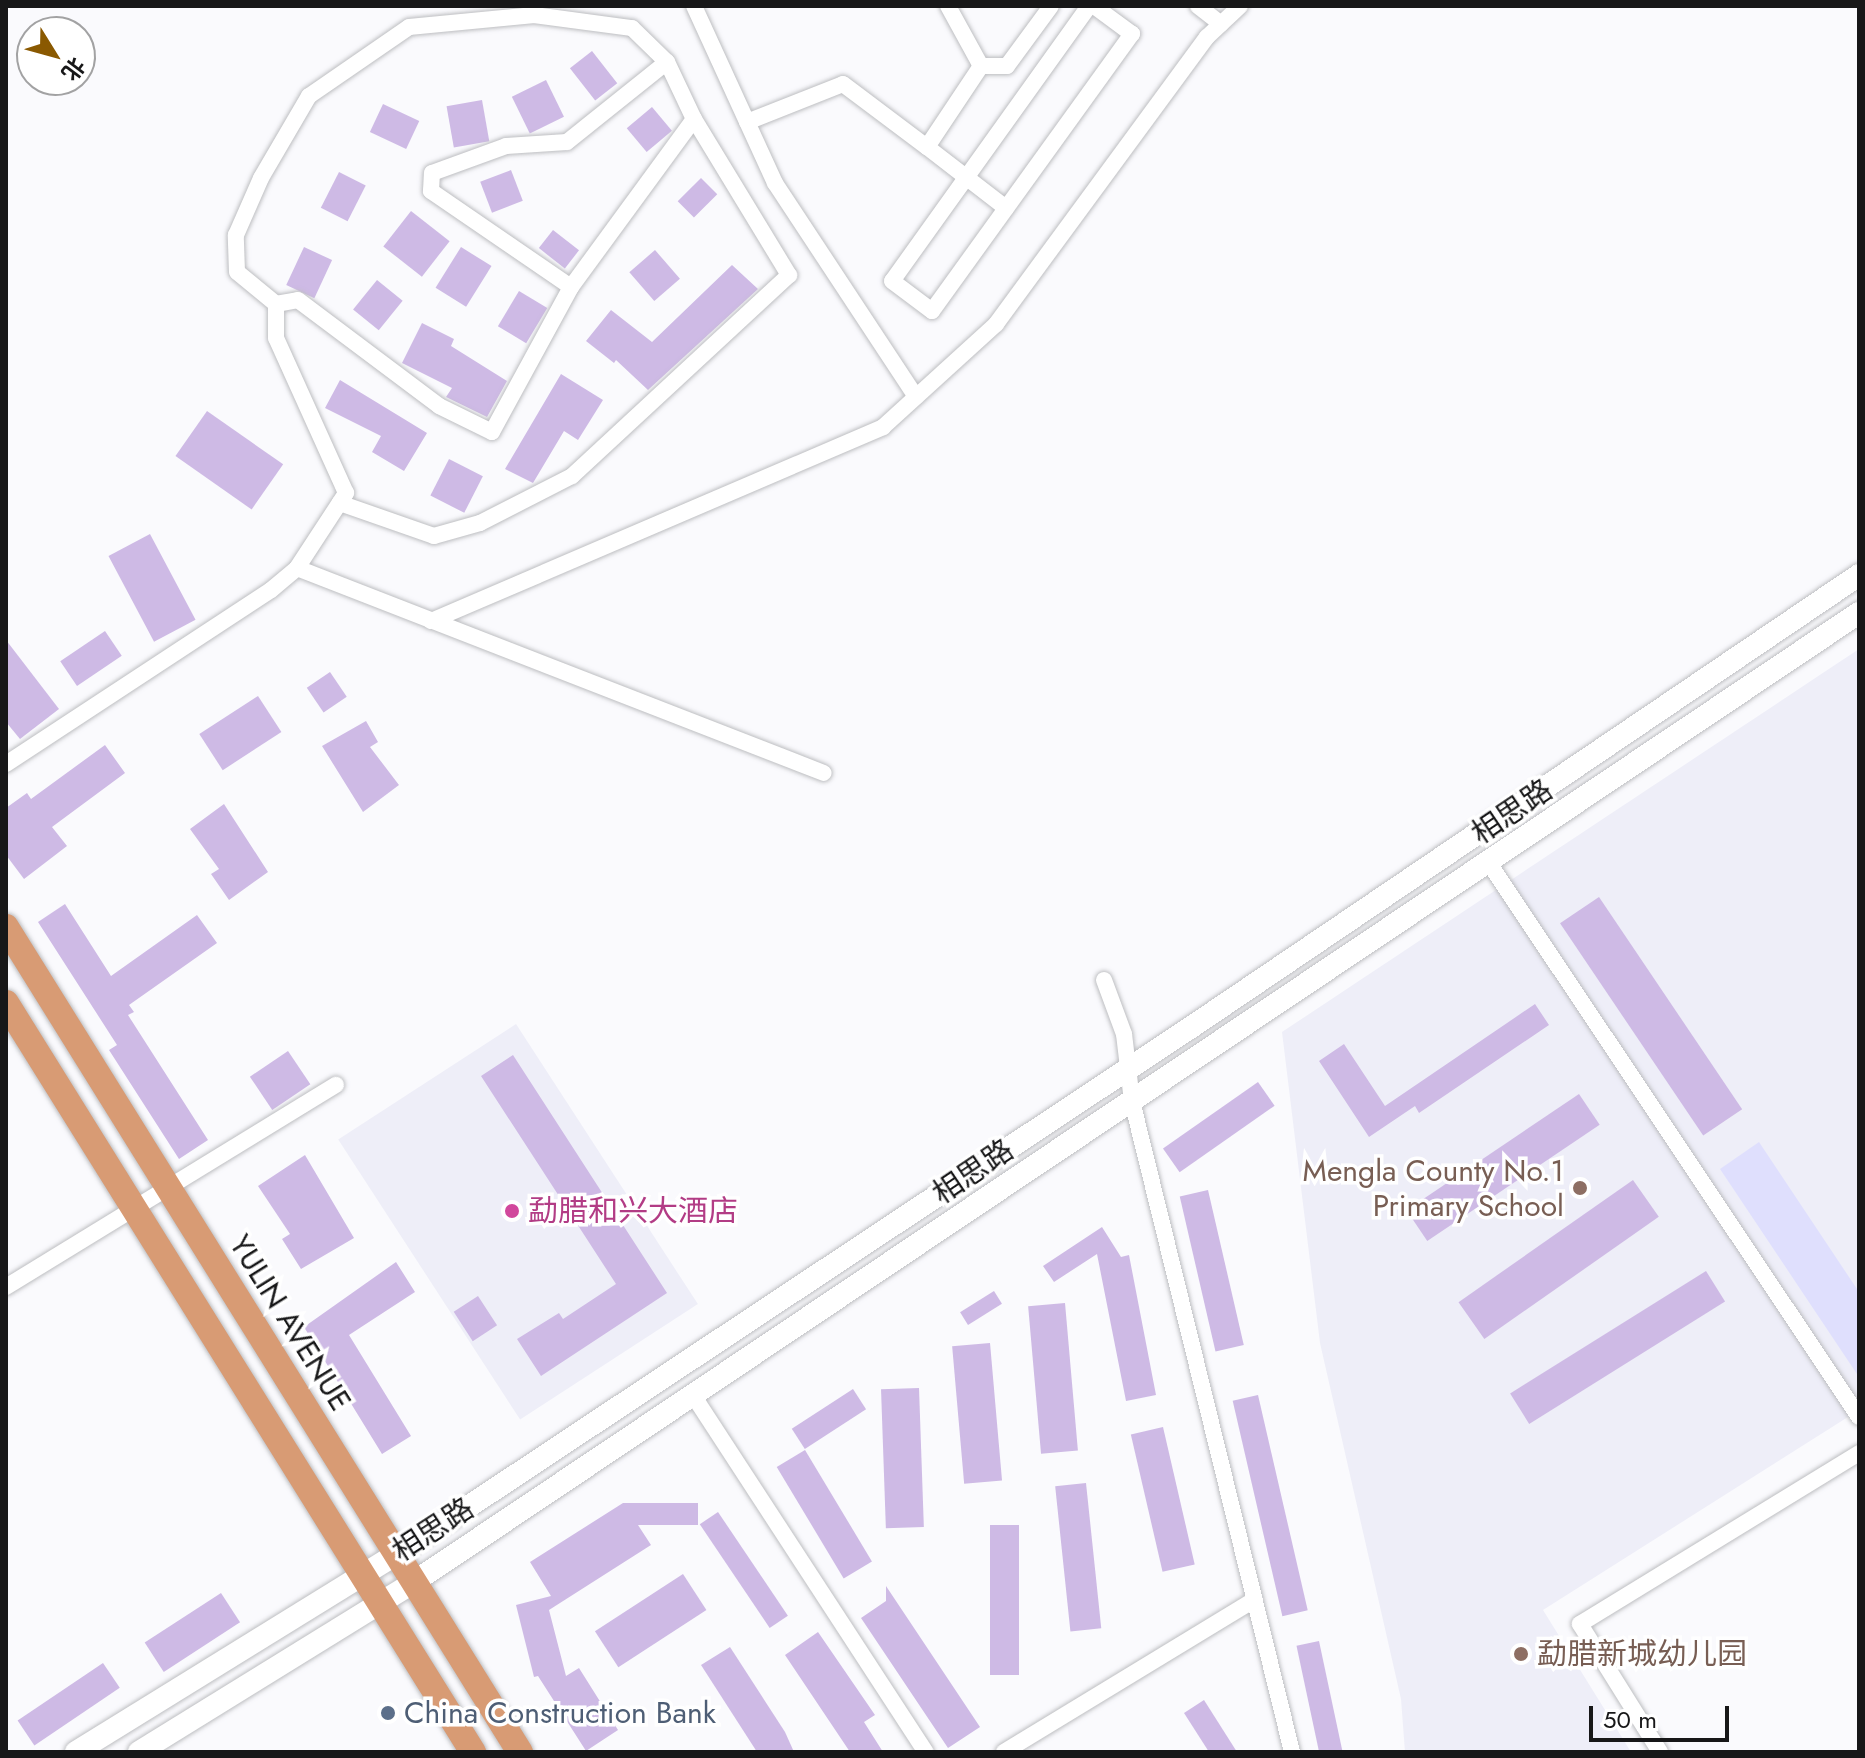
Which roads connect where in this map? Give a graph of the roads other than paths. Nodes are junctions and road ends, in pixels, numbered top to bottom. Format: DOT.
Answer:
graph roads {
  1 [pos="694,6"];
  2 [pos="948,6"];
  3 [pos="1051,6"];
  4 [pos="1092,6"];
  5 [pos="1198,6"];
  6 [pos="1240,6"];
  7 [pos="1221,24"];
  8 [pos="667,62"];
  9 [pos="981,66"];
  10 [pos="694,119"];
  11 [pos="747,122"];
  12 [pos="927,147"];
  13 [pos="966,177"];
  14 [pos="1006,208"];
  15 [pos="571,287"];
  16 [pos="276,304"];
  17 [pos="916,397"];
  18 [pos="340,503"];
  19 [pos="297,568"];
  20 [pos="1859,575"];
  21 [pos="1859,613"];
  22 [pos="431,621"];
  23 [pos="6,764"];
  24 [pos="824,773"];
  25 [pos="1489,863"];
  26 [pos="6,927"];
  27 [pos="1104,980"];
  28 [pos="6,1003"];
  29 [pos="1128,1069"];
  30 [pos="336,1085"];
  31 [pos="1132,1101"];
  32 [pos="168,1186"];
  33 [pos="134,1207"];
  34 [pos="6,1287"];
  35 [pos="693,1395"];
  36 [pos="1859,1417"];
  37 [pos="1859,1453"];
  38 [pos="397,1554"];
  39 [pos="363,1575"];
  40 [pos="414,1582"];
  41 [pos="1254,1600"];
  42 [pos="380,1603"];
  43 [pos="76,1752"];
  44 [pos="139,1752"];
  45 [pos="473,1752"];
  46 [pos="520,1752"];
  47 [pos="926,1752"];
  48 [pos="1004,1752"];
  49 [pos="1292,1752"];
  50 [pos="1660,1752"];
  1 -- 11 [label="street"];
  2 -- 9 [label="street"];
  3 -- 9 [label="street"];
  4 -- 13 [label="street"];
  4 -- 14 [label="street"];
  5 -- 7 [label="street"];
  6 -- 7 [label="street"];
  7 -- 17 [label="street"];
  8 -- 10 [label="street"];
  8 -- 15 [label="street"];
  8 -- 16 [label="street"];
  9 -- 12 [label="street"];
  10 -- 15 [label="street"];
  10 -- 18 [label="street"];
  11 -- 12 [label="street"];
  11 -- 17 [label="street"];
  12 -- 13 [label="street"];
  13 -- 14 [label="street"];
  13 -- 14 [label="street"];
  15 -- 16 [label="street"];
  16 -- 18 [label="street"];
  17 -- 22 [label="street"];
  18 -- 19 [label="street"];
  19 -- 22 [label="street"];
  19 -- 23 [label="street"];
  20 -- 29 [label="main road, 相思路"];
  21 -- 25 [label="main road, 相思路"];
  22 -- 24 [label="street"];
  25 -- 31 [label="main road, 相思路"];
  25 -- 36 [label="street"];
  26 -- 32 [label="highway, YULIN AVENUE"];
  27 -- 29 [label="street"];
  28 -- 33 [label="highway"];
  29 -- 31 [label="street"];
  29 -- 38 [label="main road, 相思路"];
  30 -- 32 [label="street"];
  31 -- 35 [label="main road, 相思路"];
  31 -- 41 [label="street"];
  32 -- 33 [label="street"];
  32 -- 38 [label="highway, YULIN AVENUE"];
  33 -- 34 [label="street"];
  33 -- 39 [label="highway"];
  35 -- 40 [label="main road, 相思路"];
  35 -- 47 [label="street"];
  37 -- 50 [label="street"];
  38 -- 39 [label="main road, 相思路"];
  38 -- 40 [label="highway, YULIN AVENUE"];
  39 -- 42 [label="highway"];
  39 -- 43 [label="main road, 相思路"];
  40 -- 42 [label="main road, 相思路"];
  40 -- 46 [label="highway, YULIN AVENUE"];
  41 -- 48 [label="street"];
  41 -- 49 [label="street"];
  42 -- 44 [label="main road, 相思路"];
  42 -- 45 [label="highway"];
}
